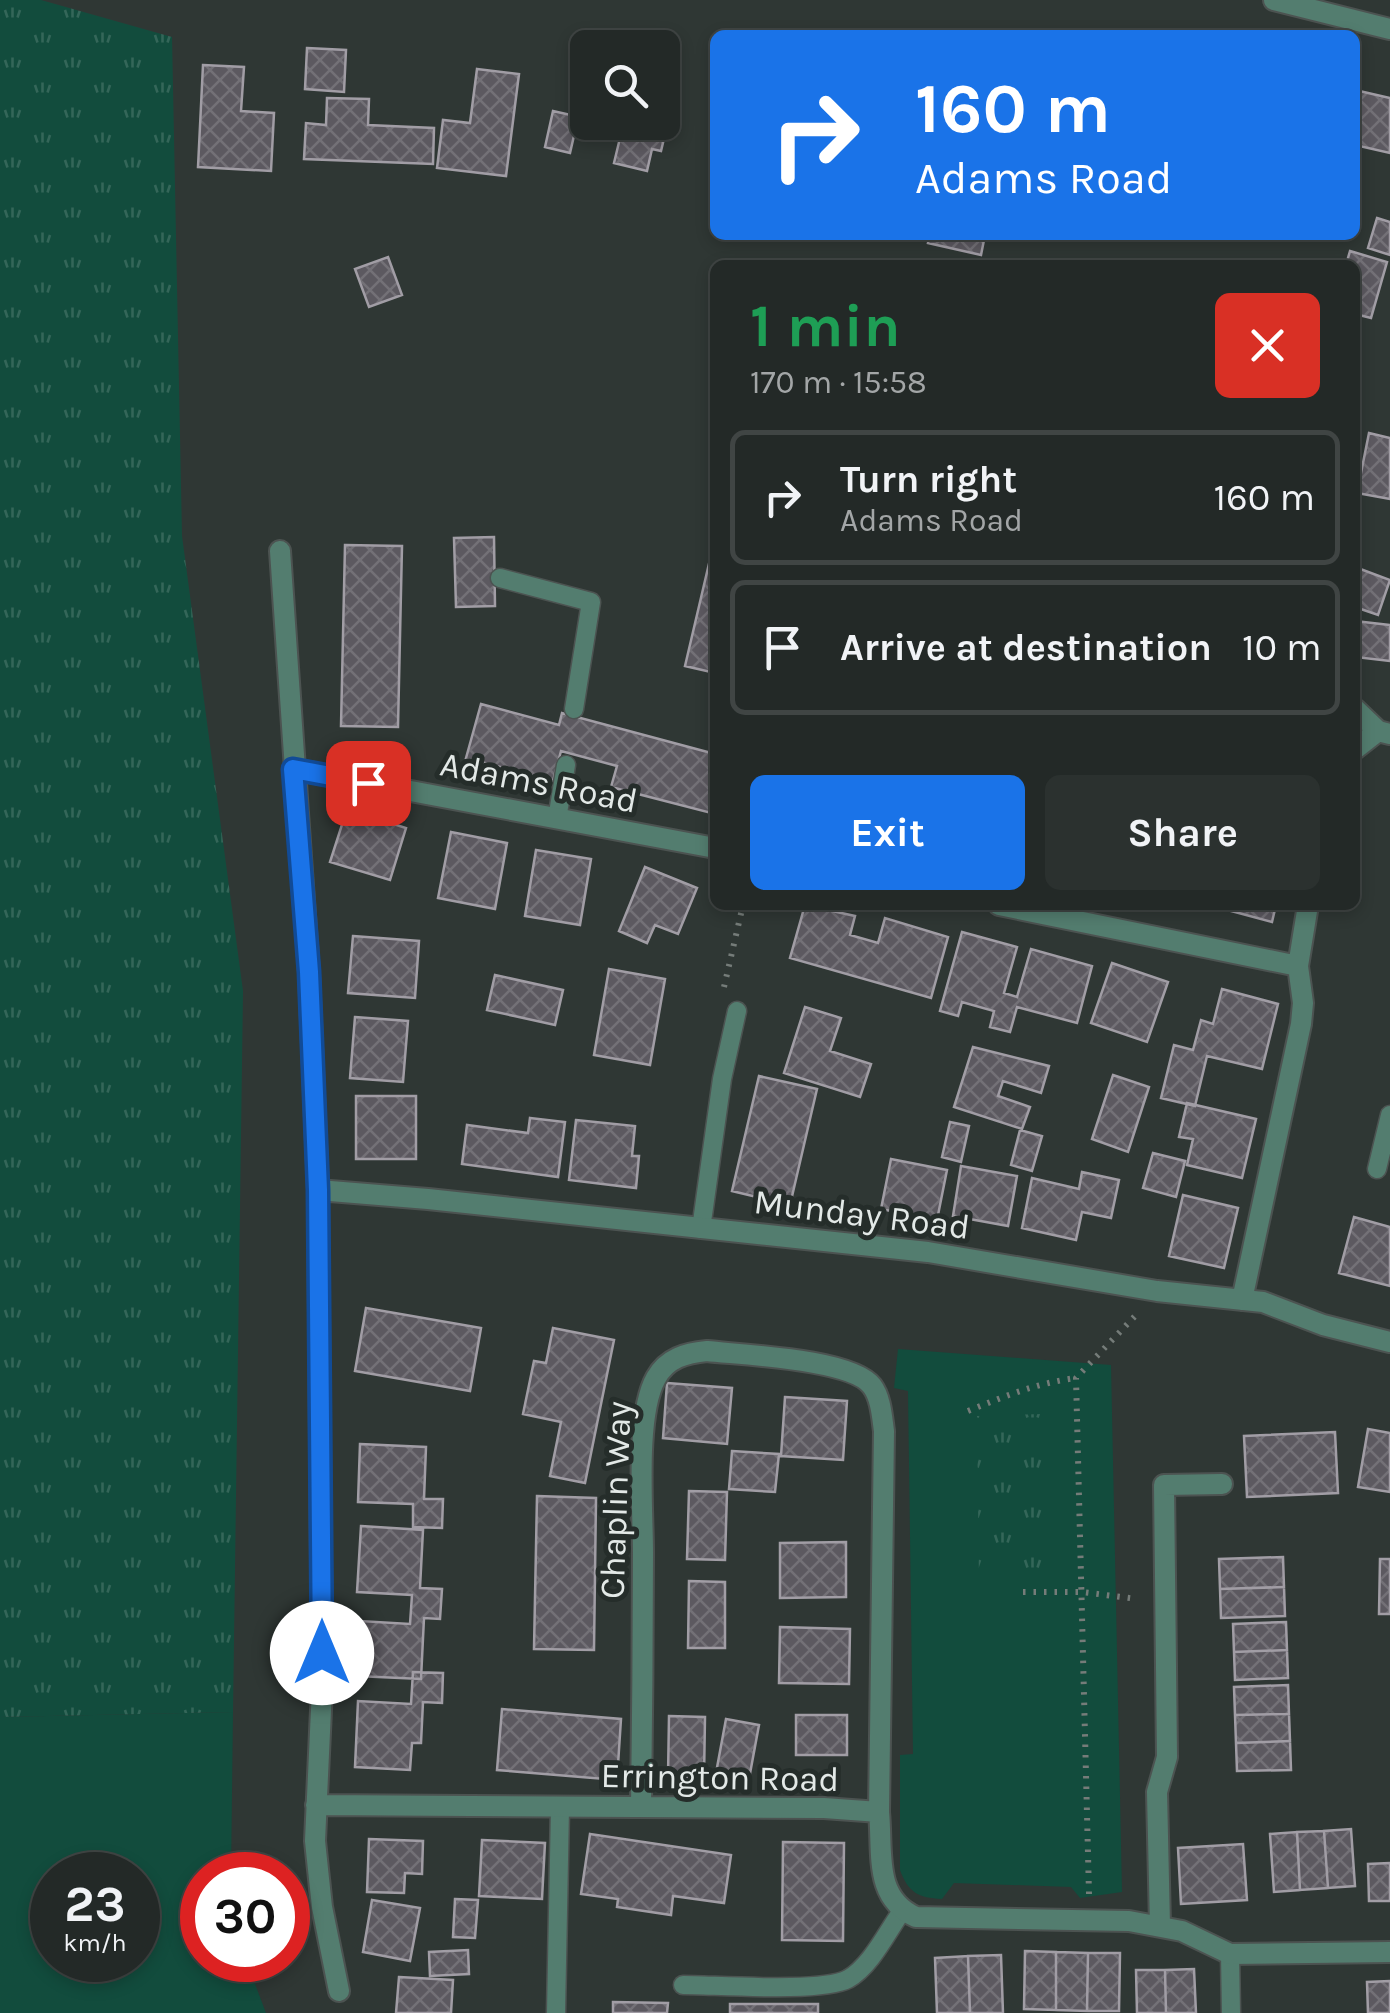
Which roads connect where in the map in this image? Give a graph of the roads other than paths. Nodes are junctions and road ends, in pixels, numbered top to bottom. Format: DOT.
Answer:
graph roads {
  1 [pos="1274,0"];
  2 [pos="1332,6"];
  3 [pos="1390,28"];
  4 [pos="280,551"];
  5 [pos="500,578"];
  6 [pos="574,710"];
  7 [pos="1360,713"];
  8 [pos="1384,732"];
  9 [pos="1360,746"];
  10 [pos="566,764"];
  11 [pos="293,769"];
  12 [pos="556,819"];
  13 [pos="710,847"];
  14 [pos="1024,910"];
  15 [pos="1307,910"];
  16 [pos="1298,966"];
  17 [pos="737,1011"];
  18 [pos="1390,1114"];
  19 [pos="1376,1169"];
  20 [pos="318,1190"];
  21 [pos="701,1229"];
  22 [pos="1242,1300"];
  23 [pos="1390,1342"];
  24 [pos="1222,1484"];
  25 [pos="316,1805"];
  26 [pos="641,1807"];
  27 [pos="560,1808"];
  28 [pos="879,1812"];
  29 [pos="902,1911"];
  30 [pos="1160,1926"];
  31 [pos="1390,1952"];
  32 [pos="1230,1954"];
  33 [pos="682,1984"];
  34 [pos="339,1991"];
  35 [pos="556,2013"];
  36 [pos="1230,2013"];
  1 -- 2 [label="street"];
  2 -- 3 [label="street"];
  4 -- 11 [label="street"];
  5 -- 6 [label="lane"];
  7 -- 8 [label="street"];
  8 -- 9 [label="street"];
  10 -- 12 [label="lane"];
  11 -- 12 [label="street, Adams Road"];
  11 -- 20 [label="street"];
  12 -- 13 [label="street, Adams Road"];
  14 -- 16 [label="street"];
  15 -- 16 [label="street"];
  16 -- 22 [label="street"];
  17 -- 21 [label="lane"];
  18 -- 19 [label="lane"];
  20 -- 21 [label="street, Munday Road"];
  20 -- 25 [label="street"];
  21 -- 22 [label="street, Munday Road"];
  22 -- 23 [label="street, Munday Road"];
  24 -- 30 [label="street"];
  25 -- 27 [label="street, Errington Road"];
  25 -- 34 [label="street"];
  26 -- 27 [label="street, Errington Road"];
  26 -- 28 [label="street, Errington Road"];
  26 -- 28 [label="street, Chaplin Way"];
  27 -- 35 [label="lane"];
  28 -- 29 [label="street, Errington Road"];
  29 -- 30 [label="street"];
  29 -- 33 [label="lane"];
  30 -- 32 [label="street"];
  31 -- 32 [label="street"];
  32 -- 36 [label="lane"];
}
